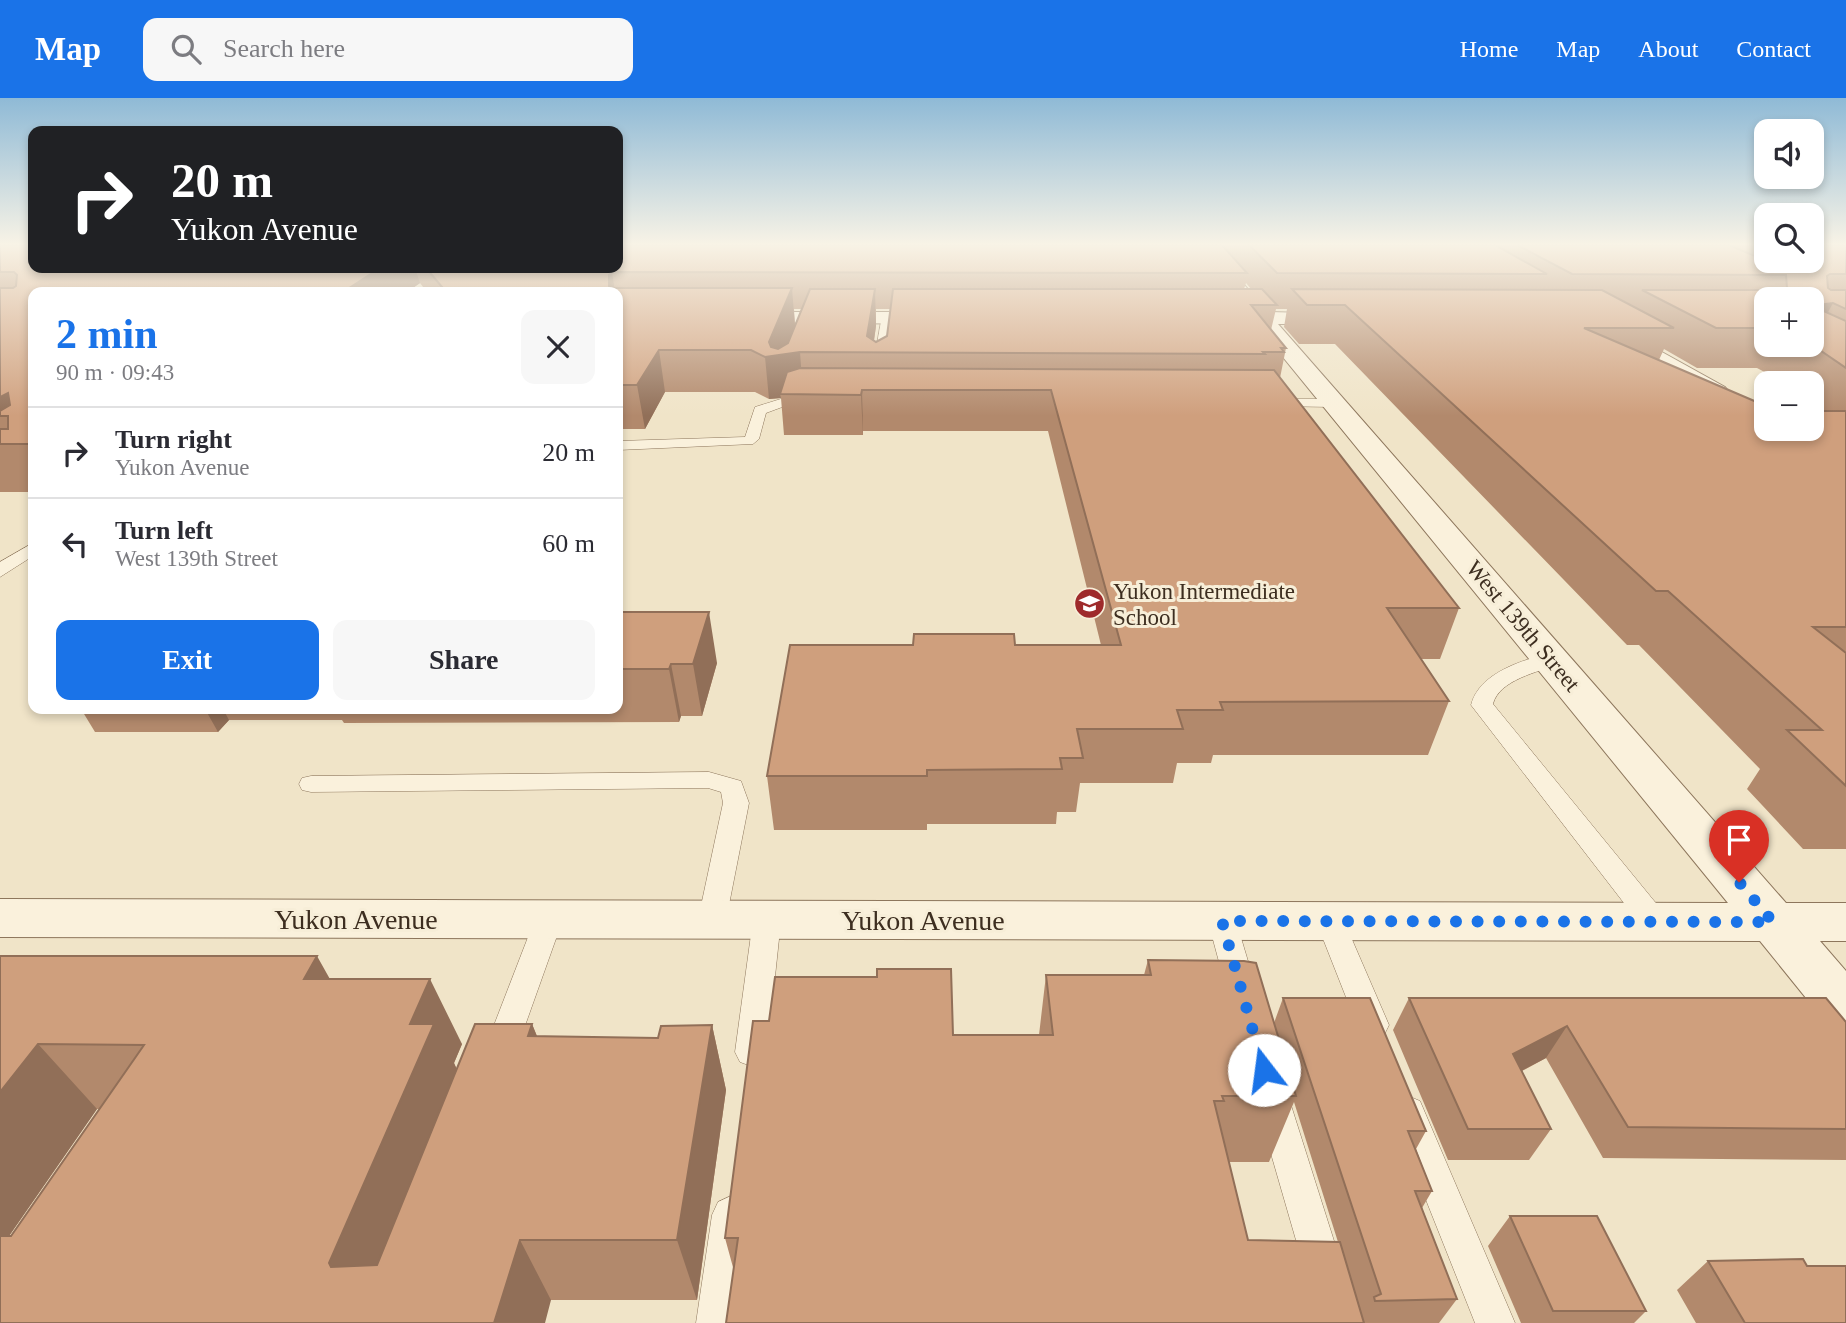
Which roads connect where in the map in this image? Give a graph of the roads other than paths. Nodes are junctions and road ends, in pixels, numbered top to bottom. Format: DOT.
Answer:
graph roads {
  1 [pos="1249,302"];
  2 [pos="726,318"];
  3 [pos="886,318"];
  4 [pos="963,318"];
  5 [pos="1208,318"];
  6 [pos="1262,318"];
  7 [pos="1357,318"];
  8 [pos="1632,319"];
  9 [pos="878,377"];
  10 [pos="827,401"];
  11 [pos="1735,402"];
  12 [pos="1260,403"];
  13 [pos="1334,403"];
  14 [pos="623,446"];
  15 [pos="28,551"];
  16 [pos="0,571"];
  17 [pos="1551,659"];
  18 [pos="311,784"];
  19 [pos="0,918"];
  20 [pos="549,919"];
  21 [pos="712,920"];
  22 [pos="767,920"];
  23 [pos="1222,921"];
  24 [pos="1330,921"];
  25 [pos="1654,921"];
  26 [pos="1773,922"];
  27 [pos="1846,922"];
  28 [pos="1846,1007"];
  29 [pos="1248,1013"];
  30 [pos="1262,1066"];
  31 [pos="491,1076"];
  32 [pos="747,1084"];
  33 [pos="735,1180"];
  34 [pos="716,1323"];
  35 [pos="1340,1323"];
  36 [pos="1495,1323"];
  1 -- 6 [label="street, West 139th Street"];
  2 -- 3 [label="street"];
  3 -- 4 [label="street"];
  3 -- 9 [label="lane"];
  5 -- 6 [label="street"];
  6 -- 7 [label="street"];
  6 -- 13 [label="street, West 139th Street"];
  8 -- 11 [label="street"];
  10 -- 14 [label="lane"];
  12 -- 13 [label="lane"];
  13 -- 17 [label="street, West 139th Street"];
  15 -- 16 [label="lane"];
  17 -- 25 [label="lane"];
  17 -- 26 [label="street, West 139th Street"];
  18 -- 21 [label="lane"];
  19 -- 20 [label="street, Yukon Avenue"];
  20 -- 21 [label="street, Yukon Avenue"];
  20 -- 31 [label="lane"];
  21 -- 22 [label="street, Yukon Avenue"];
  22 -- 23 [label="street, Yukon Avenue"];
  22 -- 32 [label="lane"];
  23 -- 24 [label="street, Yukon Avenue"];
  23 -- 29 [label="lane"];
  24 -- 25 [label="street, Yukon Avenue"];
  24 -- 36 [label="lane"];
  25 -- 26 [label="street, Yukon Avenue"];
  26 -- 27 [label="street, Yukon Avenue"];
  26 -- 28 [label="street, West 139th Street"];
  30 -- 35 [label="lane"];
  33 -- 34 [label="lane"];
}
